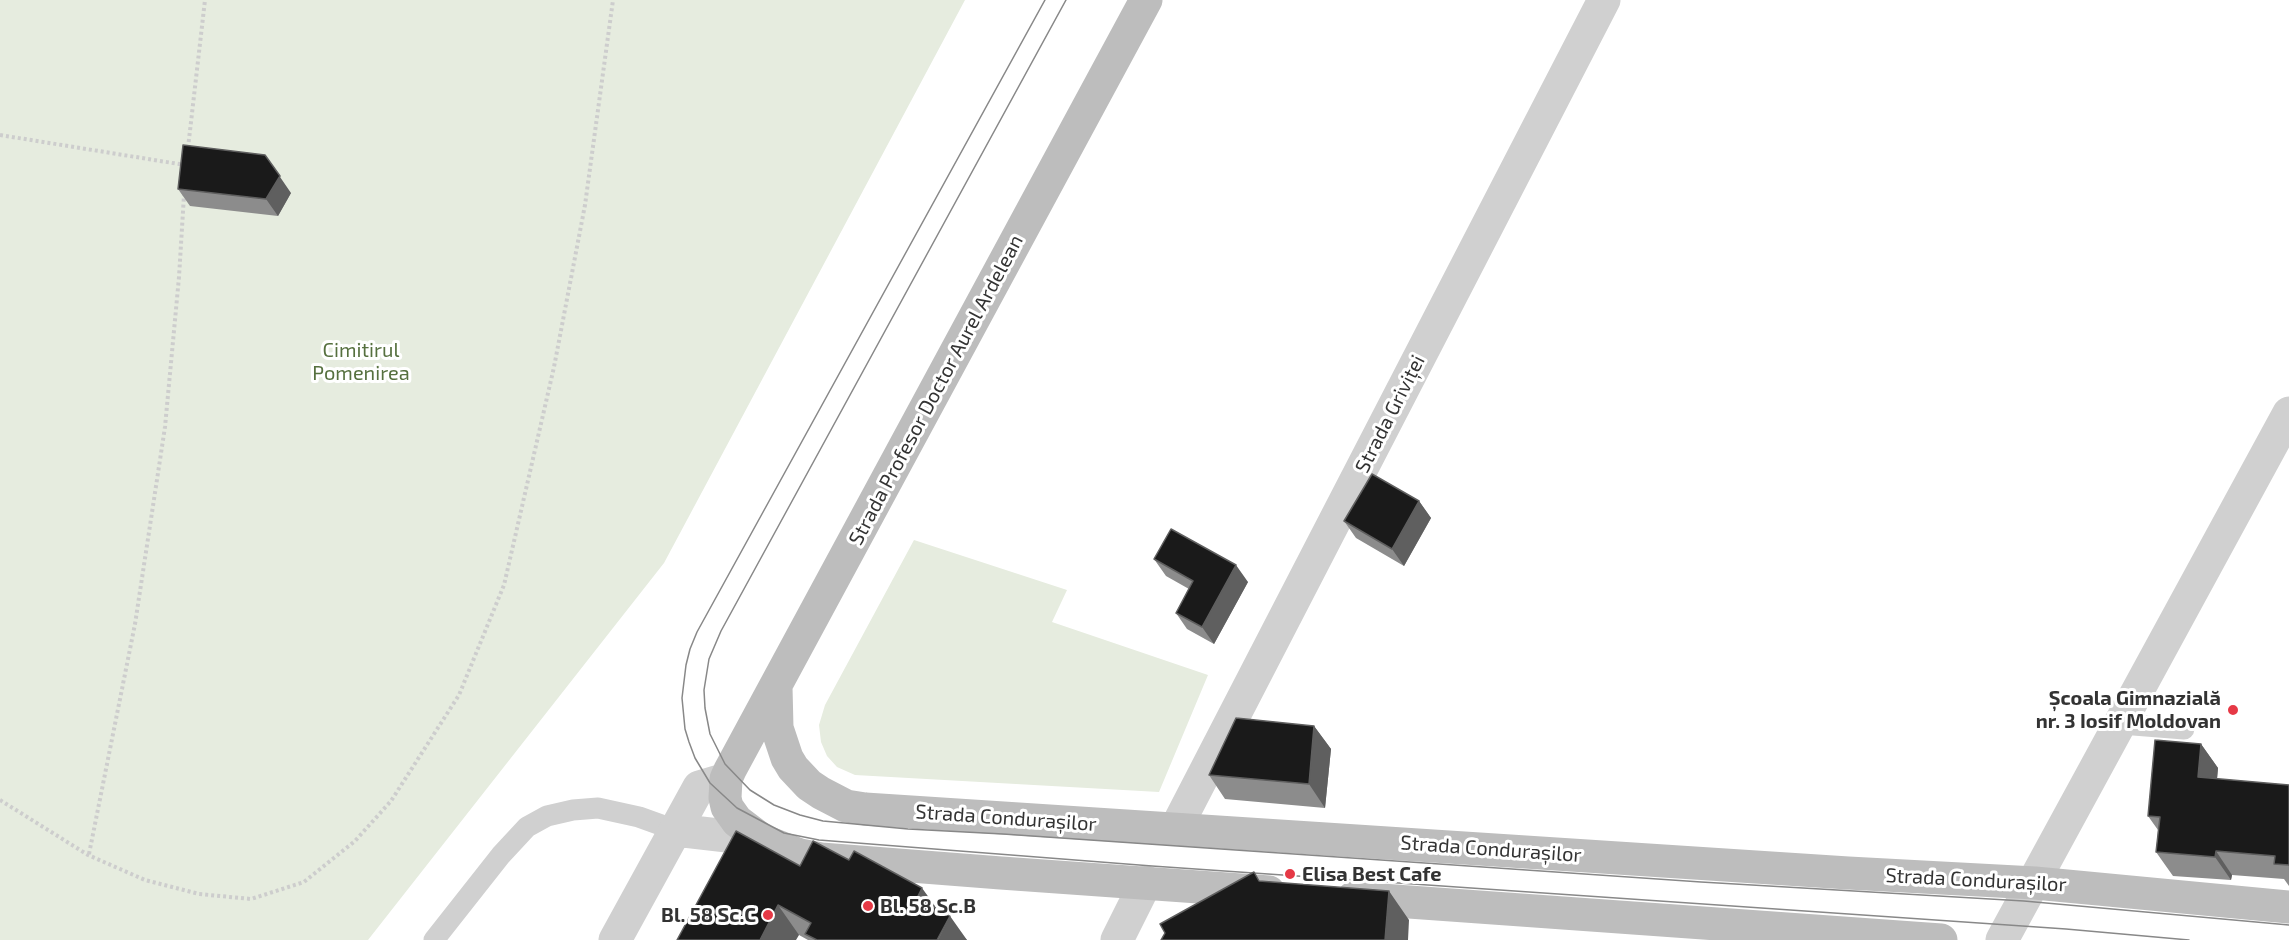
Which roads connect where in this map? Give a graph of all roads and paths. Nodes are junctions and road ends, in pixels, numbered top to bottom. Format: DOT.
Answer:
graph roads {
  1 [pos="205,0"];
  2 [pos="613,0"];
  3 [pos="1146,0"];
  4 [pos="1604,0"];
  5 [pos="0,135"];
  6 [pos="187,153"];
  7 [pos="185,176"];
  8 [pos="184,187"];
  9 [pos="2289,413"];
  10 [pos="777,684"];
  11 [pos="2121,724"];
  12 [pos="2184,729"];
  13 [pos="726,779"];
  14 [pos="0,800"];
  15 [pos="1176,828"];
  16 [pos="675,830"];
  17 [pos="762,840"];
  18 [pos="88,855"];
  19 [pos="1146,882"];
  20 [pos="2035,883"];
  21 [pos="2289,907"];
  22 [pos="434,940"];
  23 [pos="615,940"];
  24 [pos="1117,940"];
  25 [pos="1941,940"];
  26 [pos="2002,940"];
  1 -- 6 [label="path"];
  2 -- 18 [label="path"];
  3 -- 10 [label="main road, Strada Profesor Doctor Aurel Ardelean"];
  4 -- 15 [label="street, Strada Griviței"];
  5 -- 7 [label="path"];
  8 -- 18 [label="path"];
  9 -- 11 [label="street"];
  10 -- 13 [label="main road, Strada Profesor Doctor Aurel Ardelean"];
  10 -- 15 [label="main road, Strada Condurașilor"];
  11 -- 12 [label="lane"];
  11 -- 20 [label="street"];
  13 -- 16 [label="street, Strada Profesor Doctor Aurel Ardelean"];
  13 -- 17 [label="main road"];
  14 -- 18 [label="path"];
  15 -- 20 [label="main road, Strada Condurașilor"];
  16 -- 17 [label="street"];
  16 -- 22 [label="lane"];
  16 -- 23 [label="street"];
  17 -- 19 [label="main road"];
  19 -- 24 [label="street"];
  19 -- 25 [label="main road"];
  20 -- 21 [label="main road, Strada Condurașilor"];
  20 -- 26 [label="street"];
}
